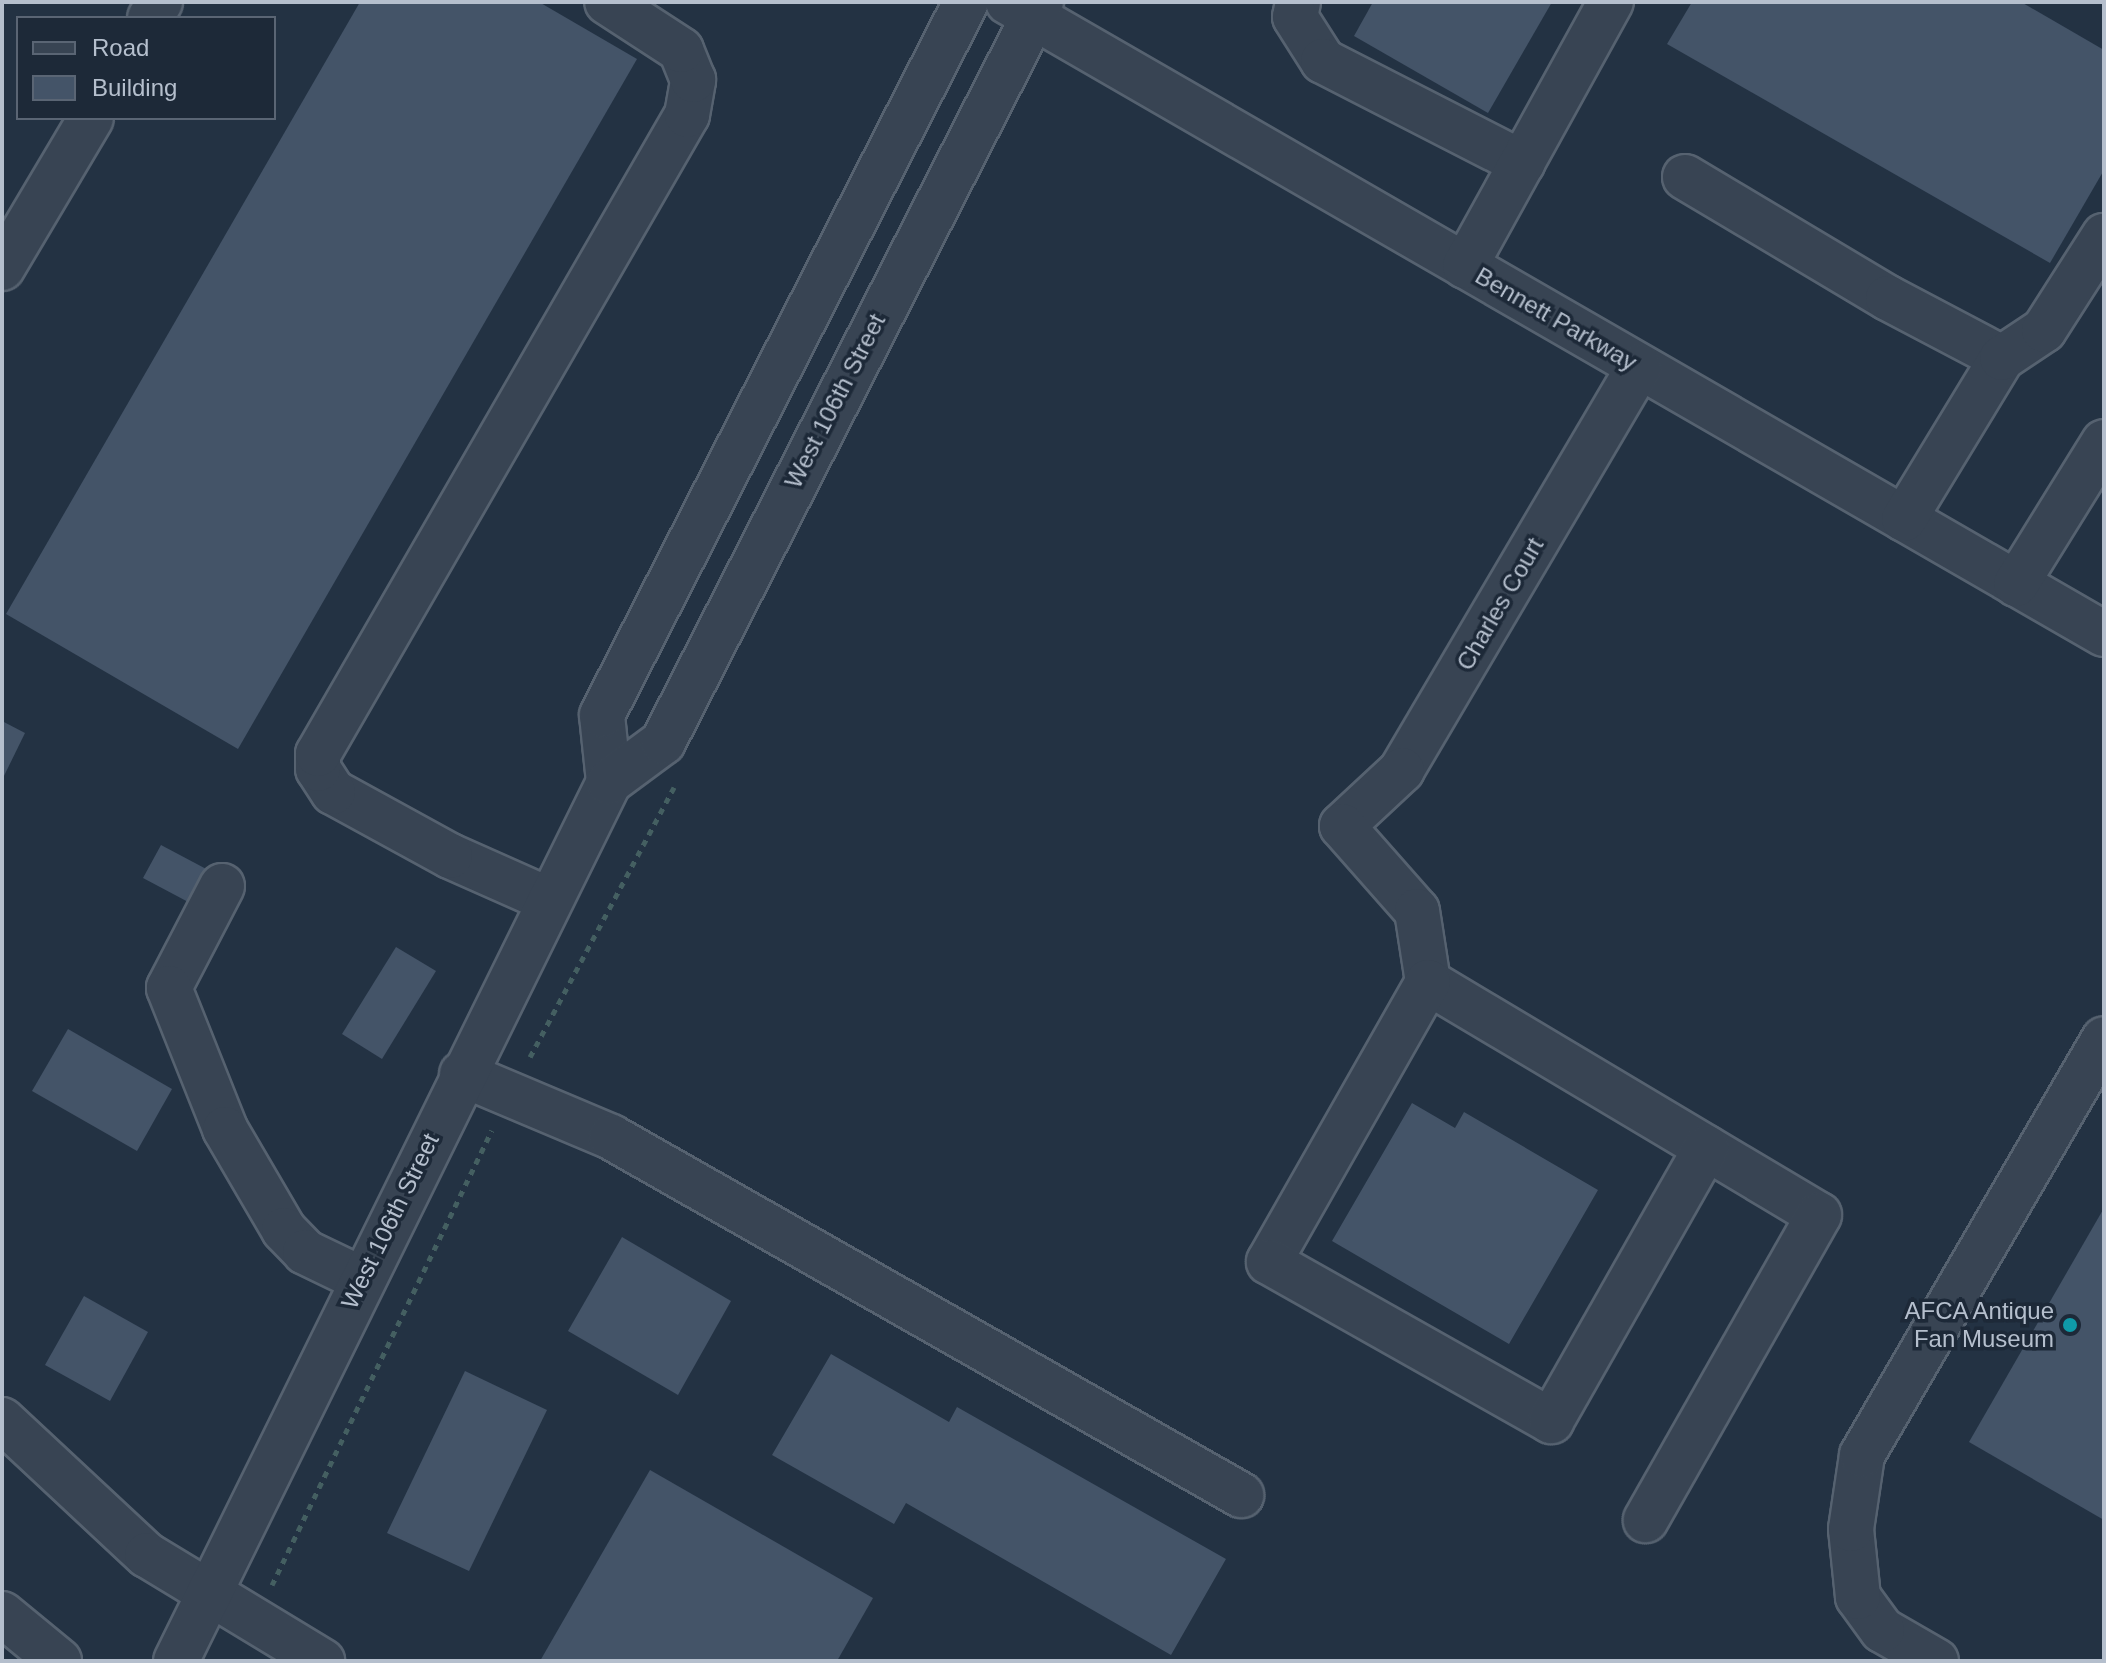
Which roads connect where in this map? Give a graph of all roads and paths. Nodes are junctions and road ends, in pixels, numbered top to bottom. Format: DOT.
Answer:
graph roads {
  1 [pos="607,2"];
  2 [pos="966,2"];
  3 [pos="1298,2"];
  4 [pos="1611,2"];
  5 [pos="1027,7"];
  6 [pos="90,120"];
  7 [pos="1522,163"];
  8 [pos="1685,177"];
  9 [pos="2104,236"];
  10 [pos="1465,266"];
  11 [pos="2,268"];
  12 [pos="2002,358"];
  13 [pos="1639,367"];
  14 [pos="2102,449"];
  15 [pos="1904,519"];
  16 [pos="2016,584"];
  17 [pos="2104,634"];
  18 [pos="609,782"];
  19 [pos="676,784"];
  20 [pos="222,886"];
  21 [pos="549,900"];
  22 [pos="1428,982"];
  23 [pos="2104,1039"];
  24 [pos="462,1074"];
  25 [pos="510,1095"];
  26 [pos="1706,1148"];
  27 [pos="361,1279"];
  28 [pos="2,1420"];
  29 [pos="1241,1495"];
  30 [pos="1646,1520"];
  31 [pos="208,1595"];
  32 [pos="2,1614"];
  33 [pos="254,1622"];
  34 [pos="59,1661"];
  35 [pos="176,1661"];
  36 [pos="322,1661"];
  37 [pos="1936,1661"];
  1 -- 21 [label="street"];
  2 -- 18 [label="street"];
  3 -- 7 [label="street"];
  4 -- 7 [label="street"];
  5 -- 10 [label="street, Bennett Parkway"];
  5 -- 18 [label="street, West 106th Street"];
  6 -- 11 [label="street"];
  7 -- 10 [label="street"];
  8 -- 12 [label="street"];
  9 -- 12 [label="street"];
  10 -- 13 [label="street, Bennett Parkway"];
  12 -- 15 [label="street"];
  13 -- 15 [label="street, Bennett Parkway"];
  13 -- 22 [label="street, Charles Court"];
  14 -- 16 [label="street"];
  15 -- 16 [label="street, Bennett Parkway"];
  16 -- 17 [label="street, Bennett Parkway"];
  18 -- 21 [label="street, West 106th Street"];
  19 -- 25 [label="path"];
  20 -- 27 [label="street"];
  21 -- 24 [label="street, West 106th Street"];
  22 -- 26 [label="street"];
  22 -- 26 [label="street"];
  23 -- 37 [label="street"];
  24 -- 25 [label="street"];
  24 -- 27 [label="street, West 106th Street"];
  25 -- 29 [label="street"];
  25 -- 33 [label="path"];
  26 -- 30 [label="street"];
  27 -- 31 [label="street, West 106th Street"];
  28 -- 31 [label="street"];
  31 -- 33 [label="street"];
  31 -- 35 [label="street, West 106th Street"];
  32 -- 34 [label="street"];
  33 -- 36 [label="street"];
}
